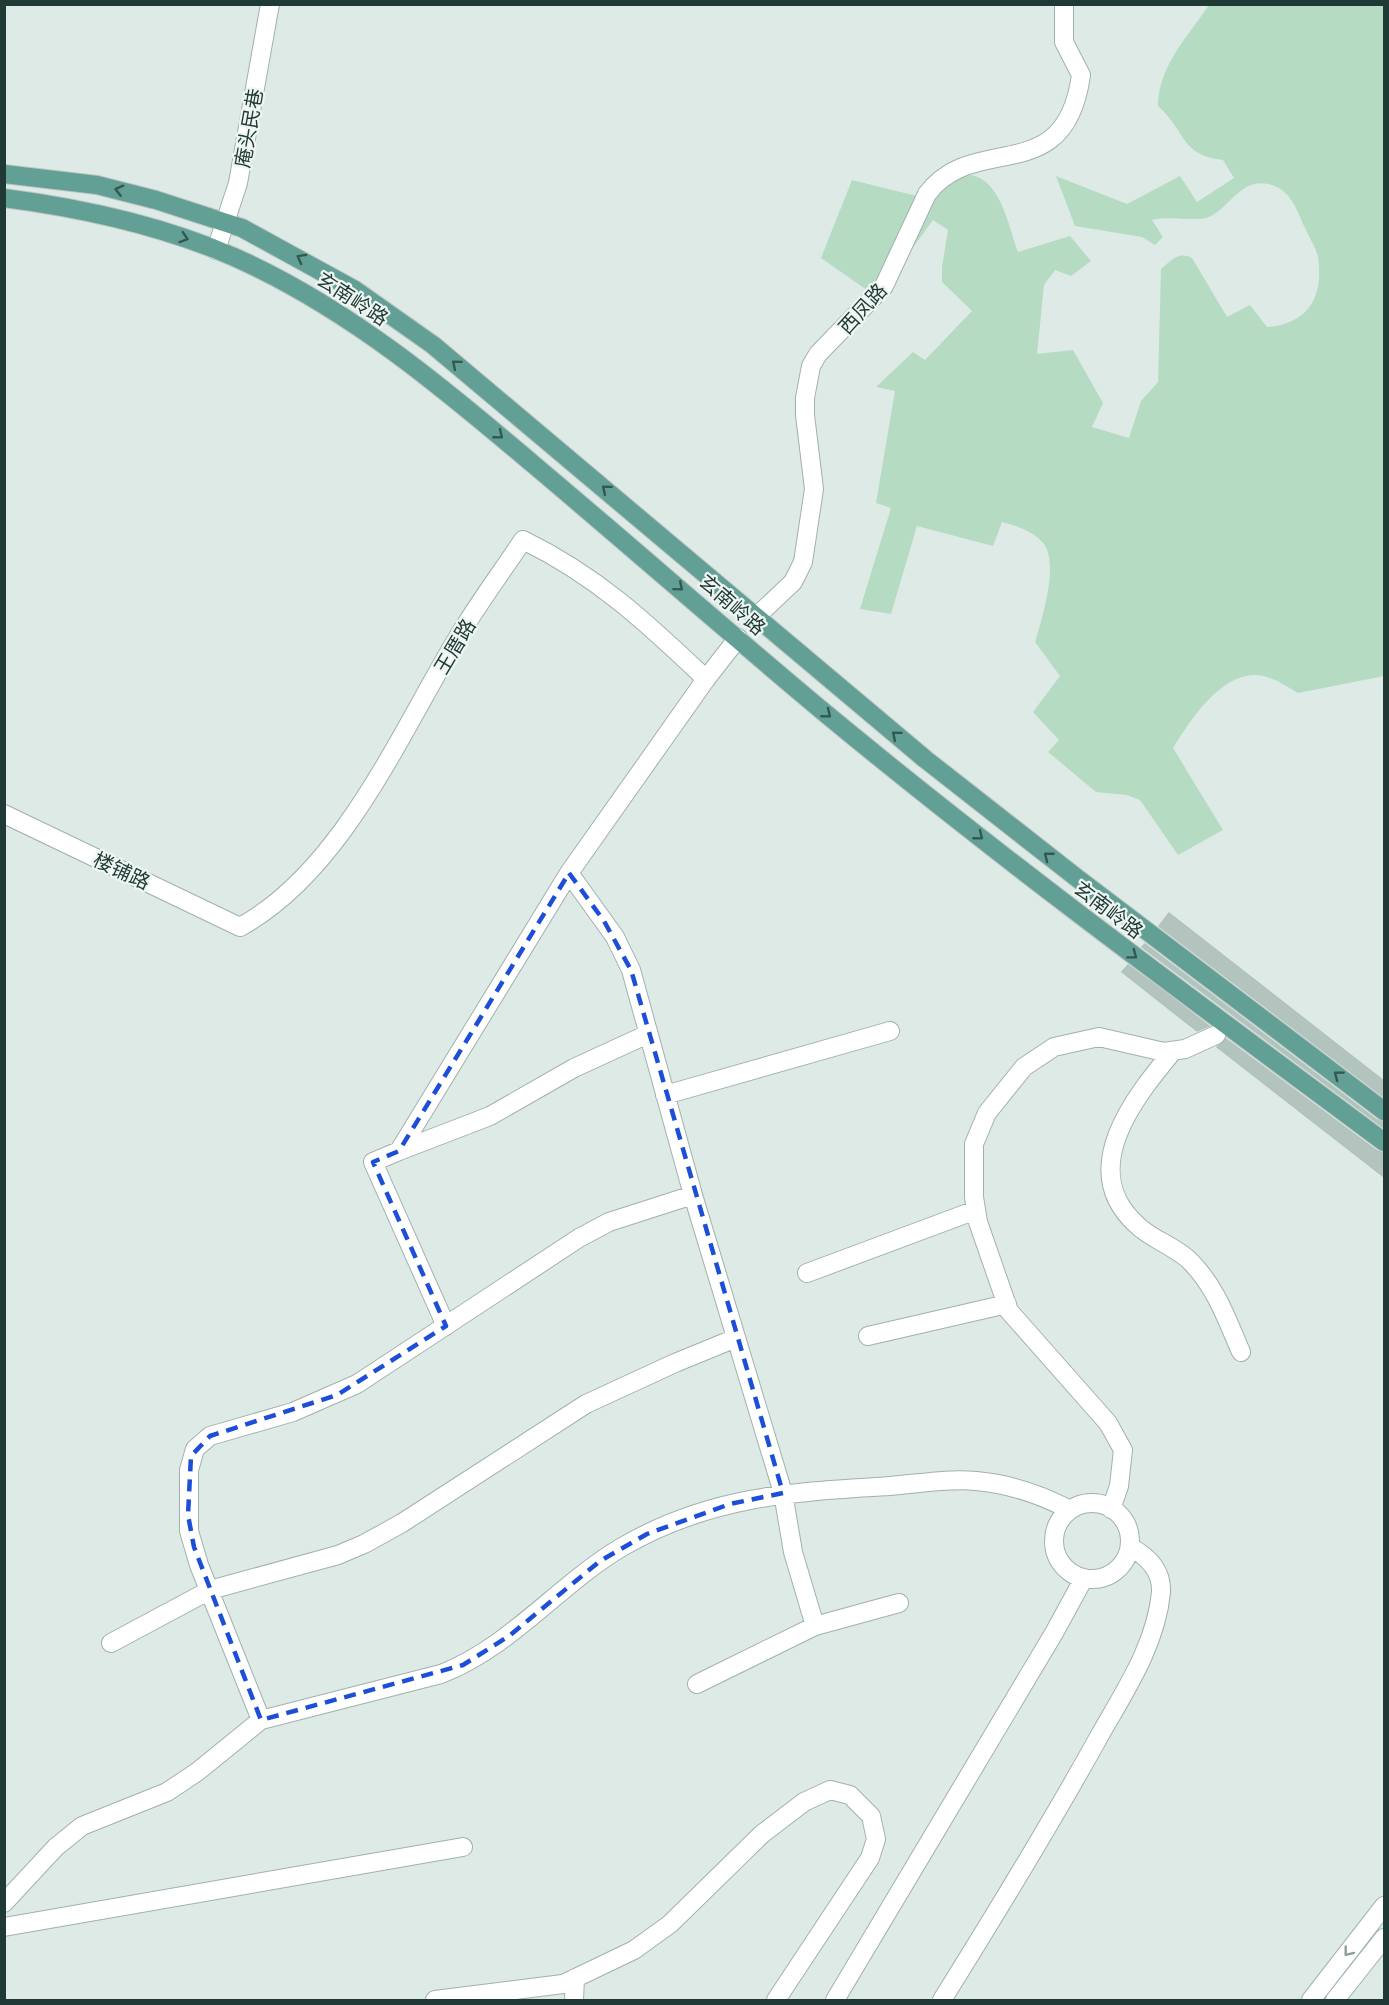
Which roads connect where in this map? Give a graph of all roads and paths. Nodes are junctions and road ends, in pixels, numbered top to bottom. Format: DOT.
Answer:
graph roads {
  1 [pos="270,4"];
  2 [pos="1064,4"];
  3 [pos="4,174"];
  4 [pos="4,198"];
  5 [pos="225,222"];
  6 [pos="216,250"];
  7 [pos="757,616"];
  8 [pos="738,638"];
  9 [pos="706,679"];
  10 [pos="4,814"];
  11 [pos="569,873"];
  12 [pos="240,927"];
  13 [pos="890,1031"];
  14 [pos="648,1034"];
  15 [pos="1216,1035"];
  16 [pos="1173,1051"];
  17 [pos="665,1095"];
  18 [pos="1384,1110"];
  19 [pos="1384,1142"];
  20 [pos="399,1151"];
  21 [pos="693,1195"];
  22 [pos="976,1210"];
  23 [pos="807,1273"];
  24 [pos="1007,1304"];
  25 [pos="447,1326"];
  26 [pos="868,1336"];
  27 [pos="736,1338"];
  28 [pos="1241,1352"];
  29 [pos="783,1493"];
  30 [pos="1111,1509"];
  31 [pos="1070,1510"];
  32 [pos="1130,1546"];
  33 [pos="1084,1578"];
  34 [pos="210,1590"];
  35 [pos="899,1603"];
  36 [pos="815,1626"];
  37 [pos="111,1643"];
  38 [pos="697,1684"];
  39 [pos="261,1720"];
  40 [pos="463,1847"];
  41 [pos="4,1903"];
  42 [pos="1384,1906"];
  43 [pos="4,1927"];
  44 [pos="1384,1938"];
  45 [pos="575,1978"];
  46 [pos="435,2001"];
  47 [pos="574,2001"];
  48 [pos="776,2001"];
  49 [pos="835,2001"];
  50 [pos="942,2001"];
  51 [pos="1311,2001"];
  52 [pos="1335,2001"];
  1 -- 5 [label="street, 庵头民巷"];
  2 -- 7 [label="street, 西凤路"];
  5 -- 3 [label="main road, 玄南岭路, one-way"];
  4 -- 6 [label="main road, 玄南岭路, one-way"];
  5 -- 6 [label="street, 庵头民巷"];
  7 -- 5 [label="main road, 玄南岭路, one-way"];
  6 -- 8 [label="main road, 玄南岭路, one-way"];
  18 -- 7 [label="main road, 玄南岭路, one-way"];
  8 -- 9 [label="street"];
  8 -- 19 [label="main road, 玄南岭路, one-way"];
  9 -- 11 [label="street"];
  9 -- 12 [label="street, 王厝路"];
  10 -- 12 [label="street, 楼铺路"];
  11 -- 14 [label="street"];
  11 -- 20 [label="street"];
  13 -- 17 [label="street"];
  14 -- 17 [label="street"];
  14 -- 20 [label="street"];
  15 -- 16 [label="street"];
  16 -- 22 [label="street"];
  16 -- 28 [label="street"];
  17 -- 21 [label="street"];
  20 -- 25 [label="street"];
  21 -- 25 [label="street"];
  21 -- 27 [label="street"];
  22 -- 23 [label="street"];
  22 -- 24 [label="street"];
  24 -- 26 [label="street"];
  24 -- 30 [label="street"];
  25 -- 34 [label="street"];
  27 -- 29 [label="street"];
  27 -- 34 [label="street"];
  29 -- 31 [label="street"];
  29 -- 36 [label="street"];
  29 -- 39 [label="street"];
  30 -- 31 [label="street"];
  30 -- 32 [label="street"];
  31 -- 33 [label="street"];
  32 -- 33 [label="street"];
  32 -- 50 [label="street"];
  33 -- 49 [label="street"];
  34 -- 37 [label="street"];
  34 -- 39 [label="street"];
  35 -- 36 [label="street"];
  36 -- 38 [label="street"];
  39 -- 41 [label="street"];
  40 -- 43 [label="street"];
  42 -- 51 [label="street, one-way"];
  44 -- 52 [label="street"];
  45 -- 46 [label="street"];
  45 -- 47 [label="street"];
  45 -- 48 [label="street"];
}
